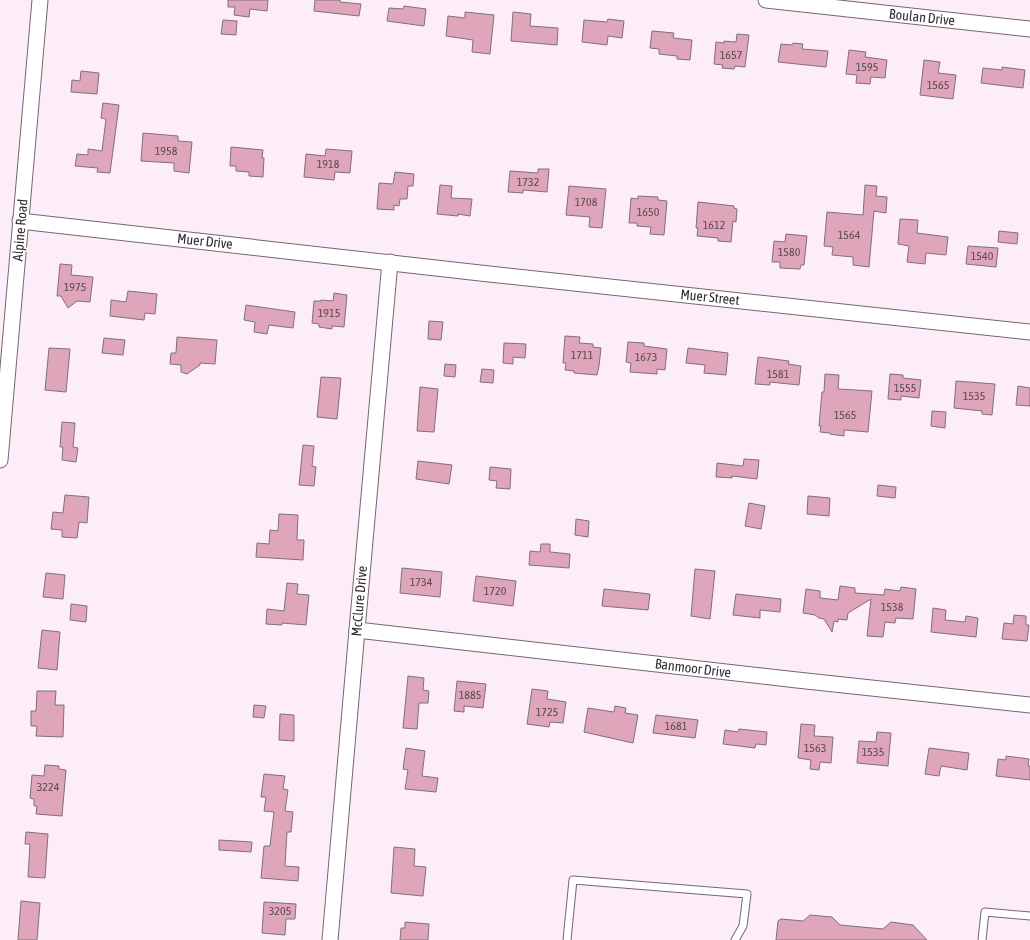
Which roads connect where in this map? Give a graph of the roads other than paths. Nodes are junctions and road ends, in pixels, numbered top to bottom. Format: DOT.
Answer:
graph roads {
  1 [pos="40,0"];
  2 [pos="766,0"];
  3 [pos="1030,29"];
  4 [pos="20,221"];
  5 [pos="390,262"];
  6 [pos="1030,332"];
  7 [pos="0,460"];
  8 [pos="357,630"];
  9 [pos="1030,705"];
  10 [pos="1030,916"];
  11 [pos="330,940"];
  12 [pos="567,940"];
  13 [pos="735,940"];
  14 [pos="982,940"];
  1 -- 4 [label="street, Alpine Road"];
  2 -- 3 [label="street, Boulan Drive"];
  4 -- 5 [label="street, Muer Drive"];
  4 -- 7 [label="street, Alpine Road"];
  5 -- 6 [label="street, Muer Street"];
  5 -- 8 [label="street, McClure Drive"];
  8 -- 9 [label="street, Banmoor Drive"];
  8 -- 11 [label="street, McClure Drive"];
  10 -- 14 [label="lane"];
  12 -- 13 [label="lane"];
}
